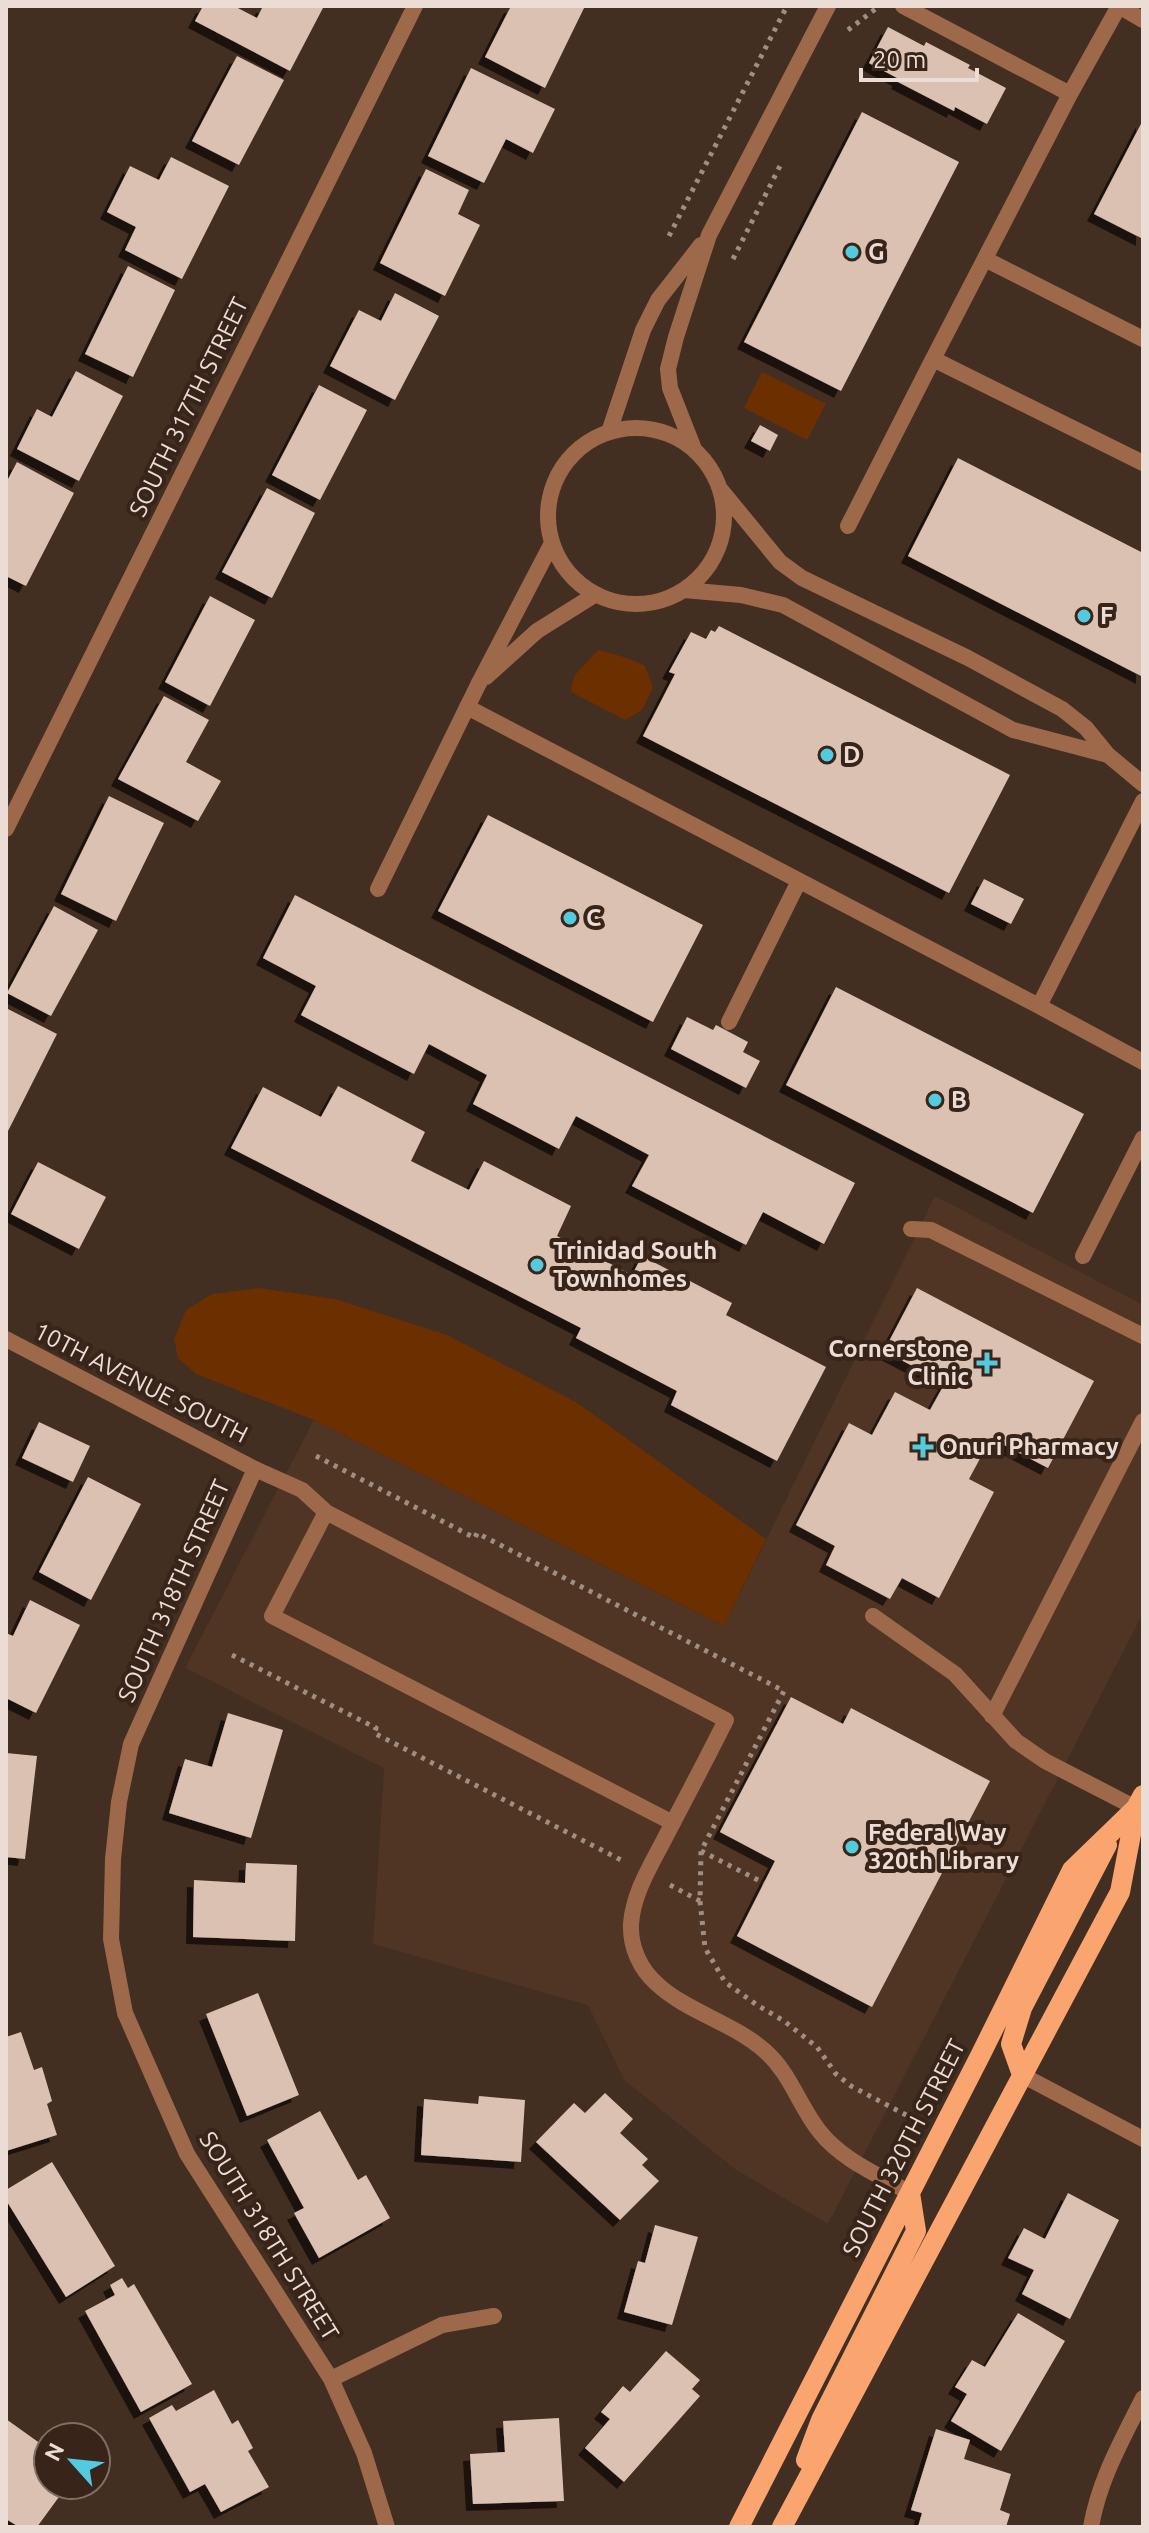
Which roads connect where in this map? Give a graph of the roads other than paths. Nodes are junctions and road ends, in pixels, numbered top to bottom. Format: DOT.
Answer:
graph roads {
  1 [pos="415,6"];
  2 [pos="828,6"];
  3 [pos="903,6"];
  4 [pos="1118,6"];
  5 [pos="1143,20"];
  6 [pos="1070,94"];
  7 [pos="709,235"];
  8 [pos="985,259"];
  9 [pos="1143,339"];
  10 [pos="933,359"];
  11 [pos="609,432"];
  12 [pos="695,450"];
  13 [pos="1143,463"];
  14 [pos="719,488"];
  15 [pos="848,526"];
  16 [pos="552,543"];
  17 [pos="684,590"];
  18 [pos="596,594"];
  19 [pos="479,683"];
  20 [pos="467,707"];
  21 [pos="1108,755"];
  22 [pos="1143,784"];
  23 [pos="1143,801"];
  24 [pos="6,829"];
  25 [pos="799,881"];
  26 [pos="378,889"];
  27 [pos="1039,1006"];
  28 [pos="729,1022"];
  29 [pos="1143,1062"];
  30 [pos="1143,1138"];
  31 [pos="911,1229"];
  32 [pos="1083,1256"];
  33 [pos="1143,1336"];
  34 [pos="6,1339"];
  35 [pos="1143,1421"];
  36 [pos="255,1469"];
  37 [pos="326,1512"];
  38 [pos="873,1616"];
  39 [pos="992,1716"];
  40 [pos="1140,1801"];
  41 [pos="673,1823"];
  42 [pos="1116,1828"];
  43 [pos="1022,2075"];
  44 [pos="1143,2139"];
  45 [pos="910,2193"];
  46 [pos="494,2316"];
  47 [pos="331,2379"];
  48 [pos="1143,2398"];
  49 [pos="786,2520"];
  50 [pos="387,2527"];
  51 [pos="739,2527"];
  52 [pos="1091,2527"];
  1 -- 24 [label="street, SOUTH 317TH STREET"];
  2 -- 7 [label="street"];
  3 -- 6 [label="street"];
  4 -- 5 [label="street"];
  4 -- 6 [label="street"];
  6 -- 8 [label="street"];
  7 -- 11 [label="street"];
  7 -- 12 [label="street"];
  8 -- 9 [label="street"];
  8 -- 10 [label="street"];
  10 -- 13 [label="street"];
  10 -- 15 [label="street"];
  11 -- 12 [label="street"];
  11 -- 16 [label="street"];
  12 -- 14 [label="street"];
  14 -- 17 [label="street"];
  14 -- 21 [label="street"];
  16 -- 18 [label="street"];
  16 -- 19 [label="street"];
  17 -- 18 [label="street"];
  17 -- 21 [label="street"];
  18 -- 19 [label="street"];
  19 -- 20 [label="street"];
  20 -- 25 [label="street"];
  20 -- 26 [label="street"];
  21 -- 22 [label="street"];
  23 -- 27 [label="street"];
  25 -- 27 [label="street"];
  25 -- 28 [label="street"];
  27 -- 29 [label="street"];
  30 -- 32 [label="street"];
  31 -- 33 [label="street"];
  34 -- 36 [label="street, 10TH AVENUE SOUTH"];
  35 -- 39 [label="street"];
  36 -- 37 [label="street, 10TH AVENUE SOUTH"];
  36 -- 47 [label="street, SOUTH 318TH STREET"];
  37 -- 41 [label="street, 10TH AVENUE SOUTH"];
  37 -- 41 [label="street"];
  38 -- 39 [label="street"];
  39 -- 40 [label="street"];
  40 -- 42 [label="main road, SOUTH 320TH STREET"];
  40 -- 43 [label="main road"];
  41 -- 45 [label="street"];
  42 -- 43 [label="main road"];
  42 -- 45 [label="main road, SOUTH 320TH STREET"];
  43 -- 44 [label="street"];
  43 -- 49 [label="main road"];
  45 -- 49 [label="main road"];
  45 -- 51 [label="main road, SOUTH 320TH STREET"];
  46 -- 47 [label="street"];
  47 -- 50 [label="street, SOUTH 318TH STREET"];
  48 -- 52 [label="street"];
}
